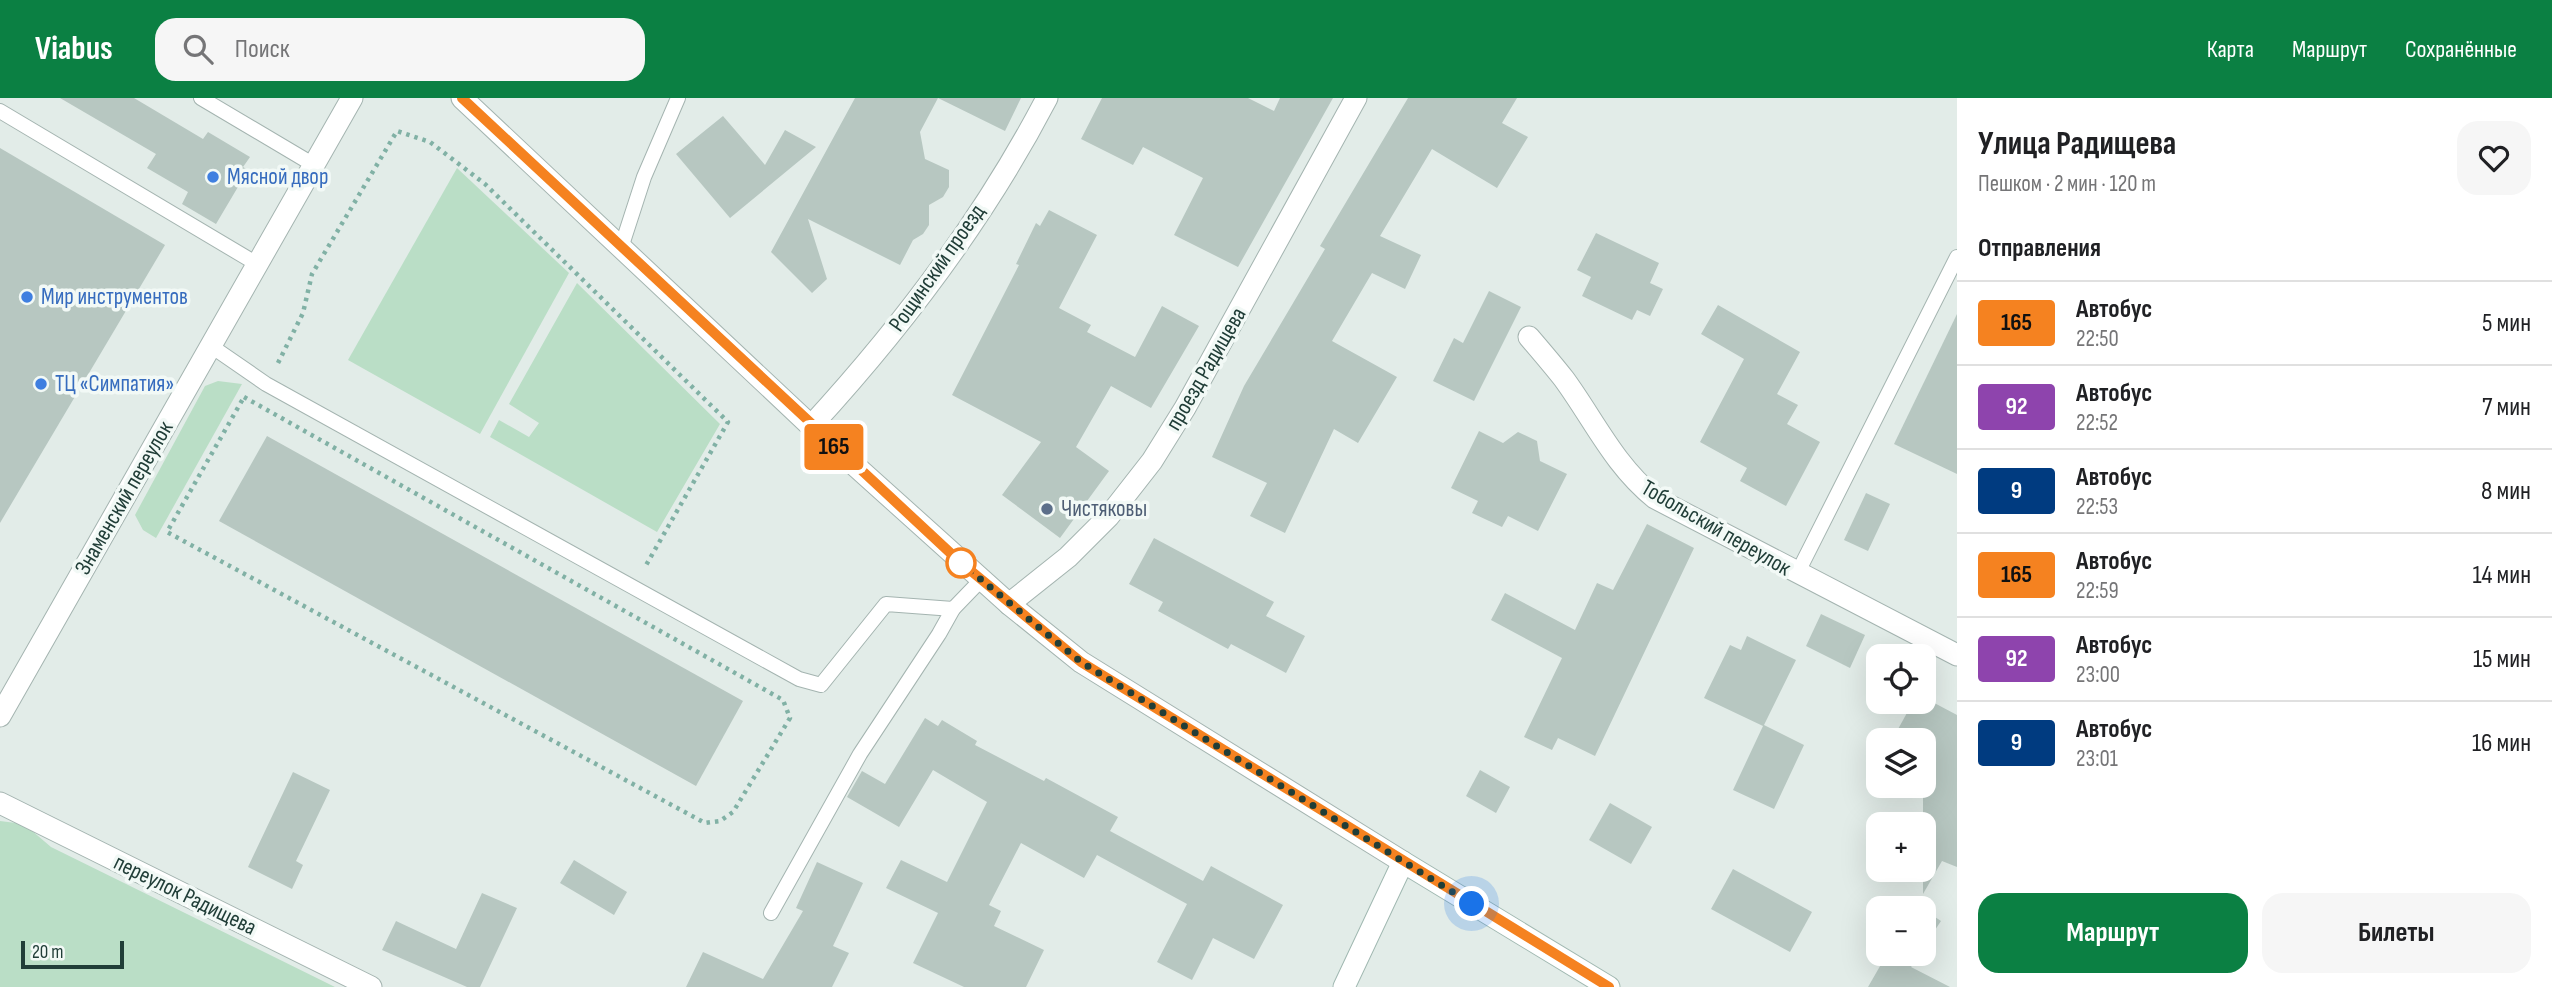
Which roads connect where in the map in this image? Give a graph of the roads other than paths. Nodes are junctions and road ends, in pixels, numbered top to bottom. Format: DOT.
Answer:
graph roads {
  1 [pos="201,98"];
  2 [pos="352,98"];
  3 [pos="462,98"];
  4 [pos="678,98"];
  5 [pos="1047,98"];
  6 [pos="1356,98"];
  7 [pos="0,111"];
  8 [pos="314,165"];
  9 [pos="621,248"];
  10 [pos="1957,257"];
  11 [pos="257,264"];
  12 [pos="1529,337"];
  13 [pos="211,346"];
  14 [pos="811,426"];
  15 [pos="1797,574"];
  16 [pos="981,580"];
  17 [pos="1009,604"];
  18 [pos="953,609"];
  19 [pos="1957,655"];
  20 [pos="0,716"];
  21 [pos="0,803"];
  22 [pos="1403,862"];
  23 [pos="771,912"];
  24 [pos="371,987"];
  25 [pos="1344,987"];
  26 [pos="1609,987"];
  1 -- 8 [label="lane"];
  2 -- 8 [label="street, Знаменский переулок"];
  3 -- 9 [label="street"];
  4 -- 9 [label="lane"];
  5 -- 14 [label="street, Рощинский проезд"];
  6 -- 17 [label="street, проезд Радищева"];
  7 -- 11 [label="lane"];
  8 -- 11 [label="street, Знаменский переулок"];
  9 -- 14 [label="street"];
  10 -- 15 [label="lane"];
  11 -- 13 [label="street, Знаменский переулок"];
  12 -- 15 [label="street, Тобольский переулок"];
  13 -- 18 [label="lane"];
  13 -- 20 [label="street, Знаменский переулок"];
  14 -- 16 [label="street"];
  15 -- 19 [label="street, Тобольский переулок"];
  16 -- 17 [label="street"];
  16 -- 18 [label="lane"];
  17 -- 22 [label="street"];
  18 -- 23 [label="lane"];
  21 -- 24 [label="street, переулок Радищева"];
  22 -- 25 [label="street"];
  22 -- 26 [label="street"];
}
